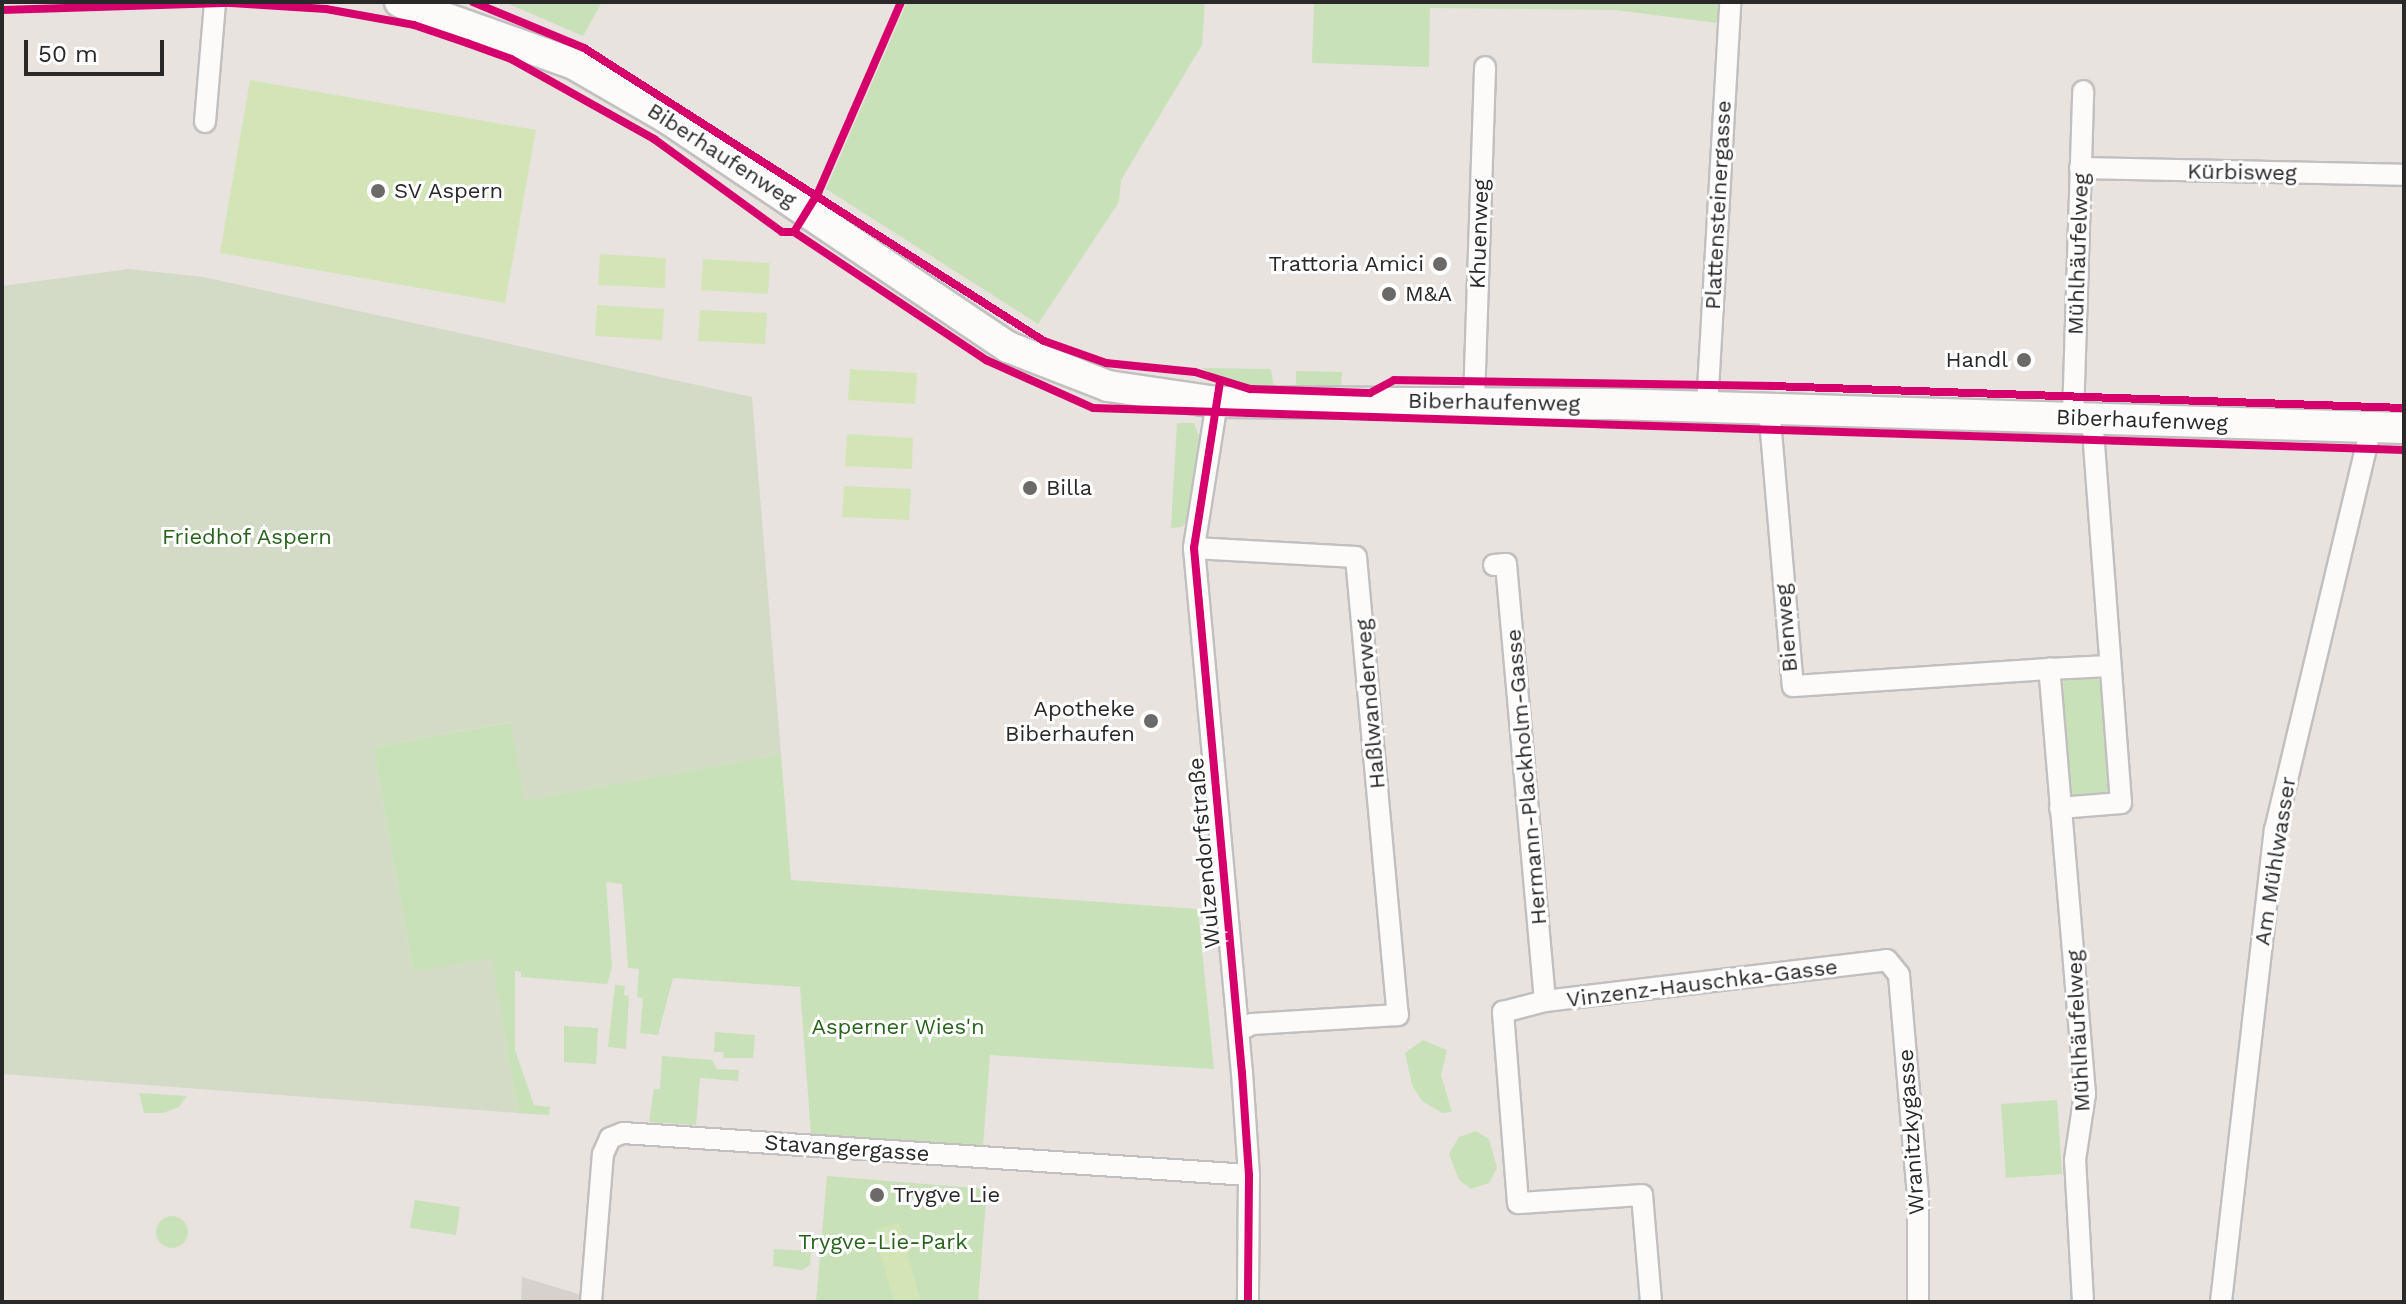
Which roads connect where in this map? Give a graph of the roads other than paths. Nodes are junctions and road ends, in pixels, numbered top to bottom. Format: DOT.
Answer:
graph roads {
  1 [pos="215,2"];
  2 [pos="400,2"];
  3 [pos="1730,2"];
  4 [pos="1485,67"];
  5 [pos="2083,91"];
  6 [pos="205,122"];
  7 [pos="2080,168"];
  8 [pos="2404,175"];
  9 [pos="1474,401"];
  10 [pos="1217,402"];
  11 [pos="1707,407"];
  12 [pos="1769,408"];
  13 [pos="2082,417"];
  14 [pos="2371,427"];
  15 [pos="2404,428"];
  16 [pos="1194,548"];
  17 [pos="1494,565"];
  18 [pos="2109,666"];
  19 [pos="2049,669"];
  20 [pos="2060,808"];
  21 [pos="1893,963"];
  22 [pos="1545,1001"];
  23 [pos="1239,1031"];
  24 [pos="1249,1175"];
  25 [pos="591,1301"];
  26 [pos="1248,1302"];
  27 [pos="1651,1302"];
  28 [pos="1918,1302"];
  29 [pos="2083,1302"];
  30 [pos="2221,1302"];
  1 -- 6 [label="street"];
  2 -- 10 [label="main road, Biberhaufenweg"];
  3 -- 11 [label="street, Plattensteinergasse"];
  4 -- 9 [label="street, Khuenweg"];
  5 -- 7 [label="street, Mühlhäufelweg"];
  7 -- 8 [label="street, Kürbisweg"];
  7 -- 13 [label="street, Mühlhäufelweg"];
  9 -- 10 [label="main road, Biberhaufenweg"];
  9 -- 11 [label="main road, Biberhaufenweg"];
  10 -- 16 [label="street, Wulzendorfstraße"];
  11 -- 12 [label="main road, Biberhaufenweg"];
  12 -- 13 [label="main road, Biberhaufenweg"];
  12 -- 19 [label="street, Bienweg"];
  13 -- 14 [label="main road, Biberhaufenweg"];
  13 -- 18 [label="street, Mühlhäufelweg"];
  14 -- 15 [label="main road, Biberhaufenweg"];
  14 -- 30 [label="street, Am Mühlwasser"];
  16 -- 23 [label="street, Wulzendorfstraße"];
  16 -- 23 [label="street, Haßlwanderweg"];
  17 -- 22 [label="street, Hermann-Plackholm-Gasse"];
  18 -- 19 [label="street"];
  18 -- 20 [label="street, Mühlhäufelweg"];
  19 -- 20 [label="street, Mühlhäufelweg"];
  20 -- 29 [label="street, Mühlhäufelweg"];
  21 -- 22 [label="street, Vinzenz-Hauschka-Gasse"];
  21 -- 28 [label="street, Wranitzkygasse"];
  22 -- 27 [label="street, Vinzenz-Hauschka-Gasse"];
  23 -- 24 [label="street, Wulzendorfstraße"];
  24 -- 25 [label="street, Stavangergasse"];
  24 -- 26 [label="street, Wulzendorfstraße"];
}
